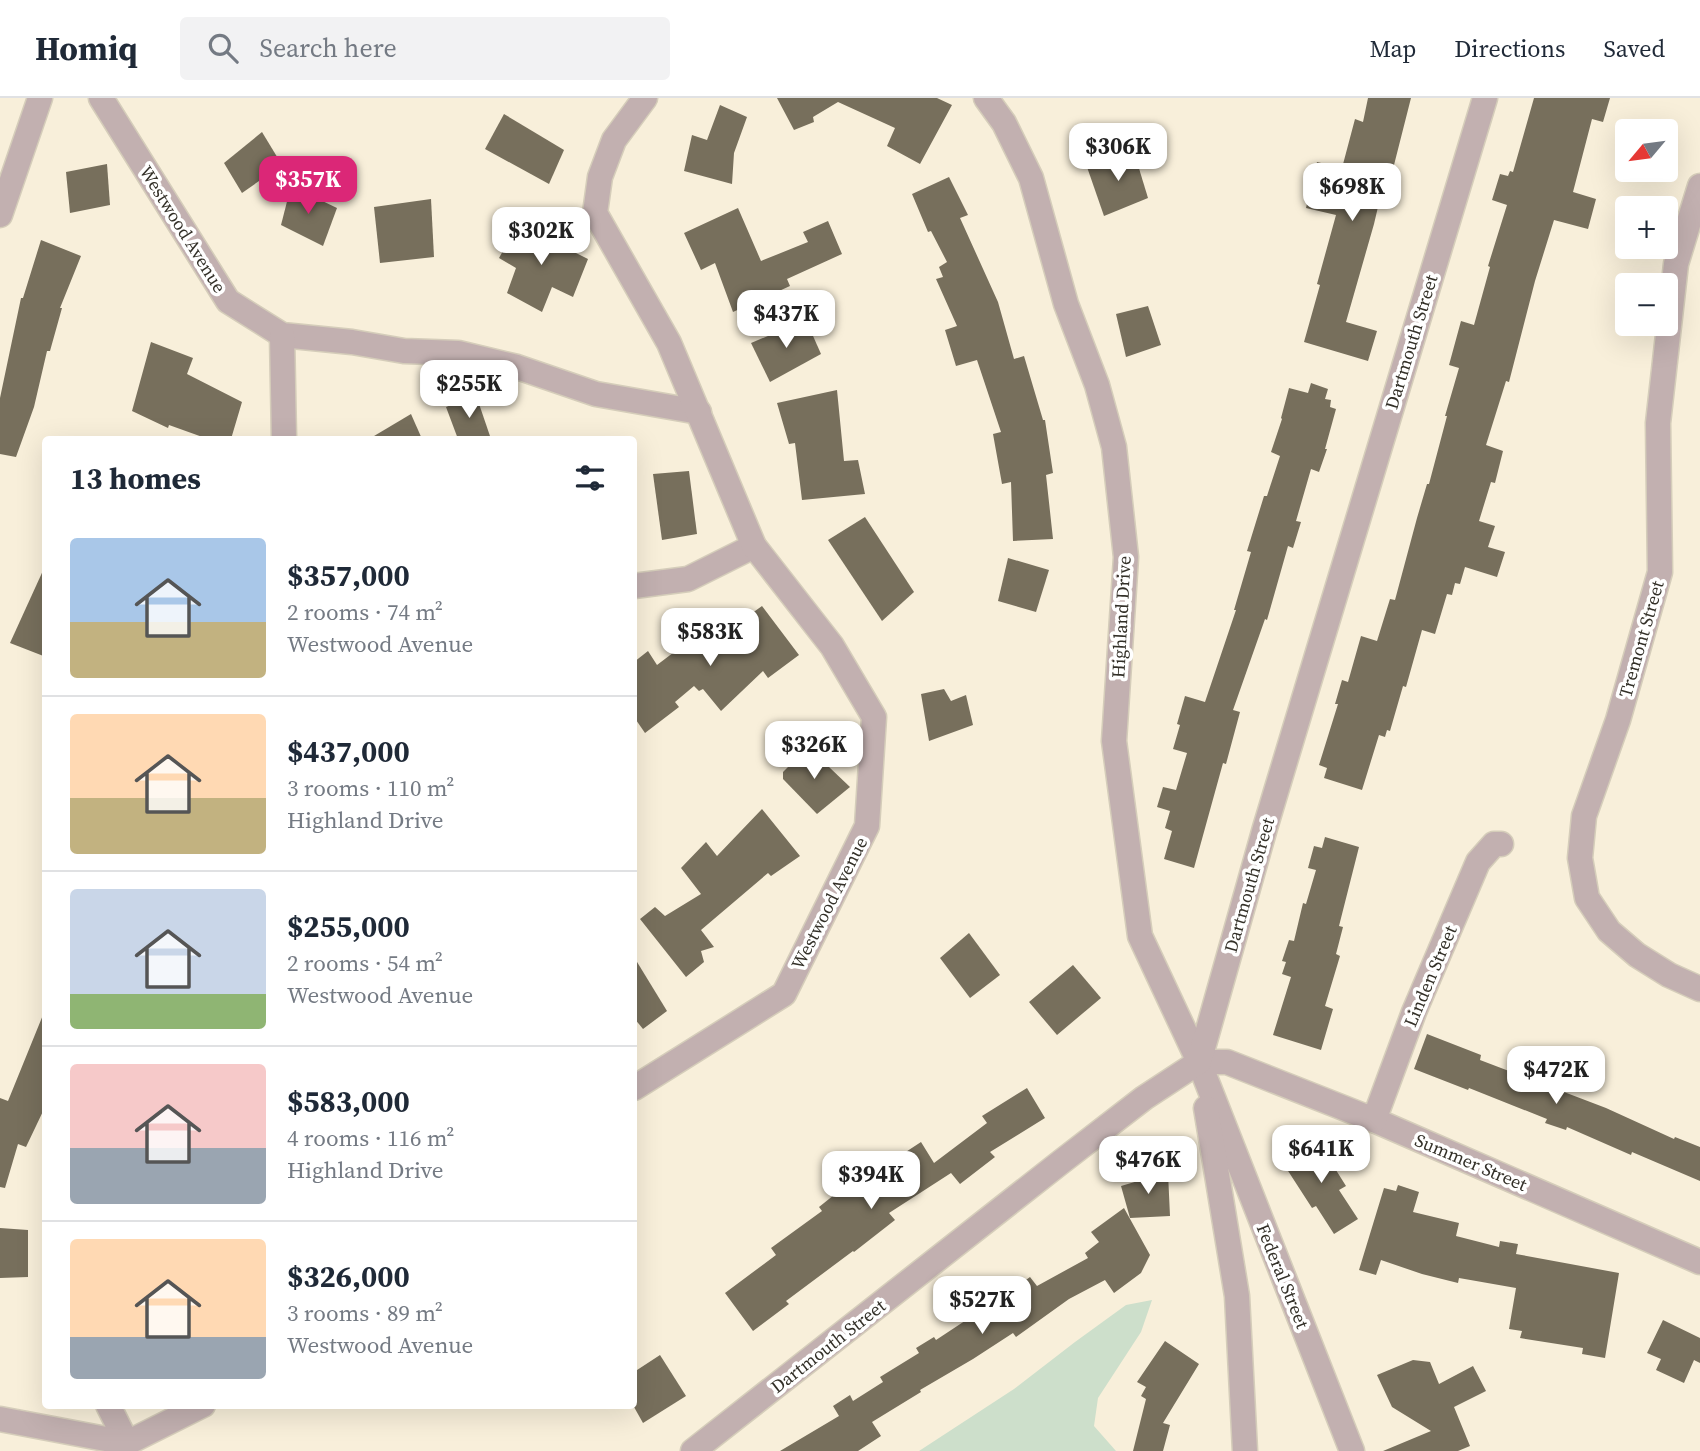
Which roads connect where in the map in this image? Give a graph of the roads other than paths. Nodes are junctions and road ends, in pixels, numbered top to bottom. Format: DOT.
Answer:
graph roads {
  1 [pos="40,98"];
  2 [pos="101,98"];
  3 [pos="645,98"];
  4 [pos="986,98"];
  5 [pos="1485,98"];
  6 [pos="1700,186"];
  7 [pos="0,215"];
  8 [pos="282,335"];
  9 [pos="699,412"];
  10 [pos="284,436"];
  11 [pos="754,546"];
  12 [pos="637,586"];
  13 [pos="1501,844"];
  14 [pos="1700,989"];
  15 [pos="1199,1062"];
  16 [pos="637,1086"];
  17 [pos="1374,1120"];
  18 [pos="1700,1262"];
  19 [pos="109,1409"];
  20 [pos="195,1409"];
  21 [pos="0,1419"];
  22 [pos="123,1447"];
  23 [pos="693,1451"];
  24 [pos="1245,1451"];
  25 [pos="1352,1451"];
  1 -- 7 [label="street"];
  2 -- 8 [label="street, Westwood Avenue"];
  3 -- 9 [label="street"];
  4 -- 15 [label="street, Highland Drive"];
  5 -- 15 [label="street, Dartmouth Street"];
  6 -- 14 [label="street, Tremont Street"];
  8 -- 9 [label="street, Westwood Avenue"];
  8 -- 10 [label="street"];
  9 -- 11 [label="street"];
  11 -- 12 [label="street"];
  11 -- 16 [label="street, Westwood Avenue"];
  13 -- 17 [label="street, Linden Street"];
  15 -- 17 [label="street, Summer Street"];
  15 -- 23 [label="street, Dartmouth Street"];
  15 -- 24 [label="street"];
  15 -- 25 [label="street, Federal Street"];
  17 -- 18 [label="street, Summer Street"];
  19 -- 22 [label="street"];
  20 -- 22 [label="street"];
  21 -- 22 [label="street"];
}
